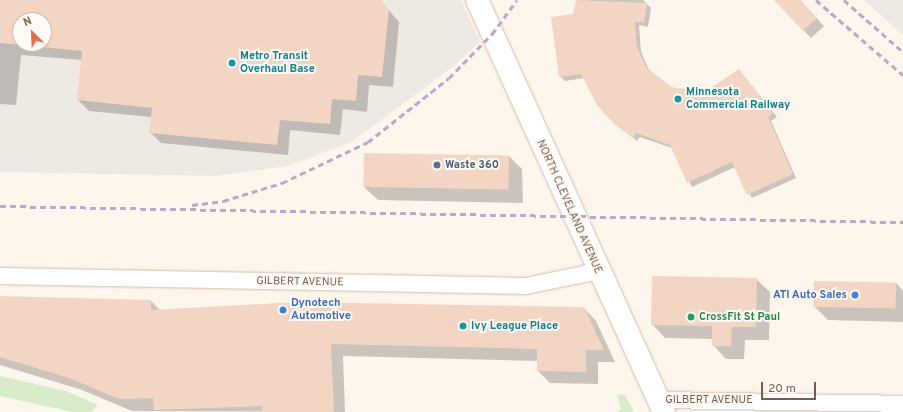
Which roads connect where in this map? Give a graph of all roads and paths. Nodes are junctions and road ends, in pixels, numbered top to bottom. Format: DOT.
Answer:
graph roads {
  1 [pos="477,0"];
  2 [pos="599,270"];
  3 [pos="0,276"];
  4 [pos="903,404"];
  5 [pos="661,406"];
  1 -- 2 [label="street, NORTH CLEVELAND AVENUE"];
  2 -- 3 [label="street, GILBERT AVENUE"];
  2 -- 5 [label="street, NORTH CLEVELAND AVENUE"];
  4 -- 5 [label="street, GILBERT AVENUE"];
}
